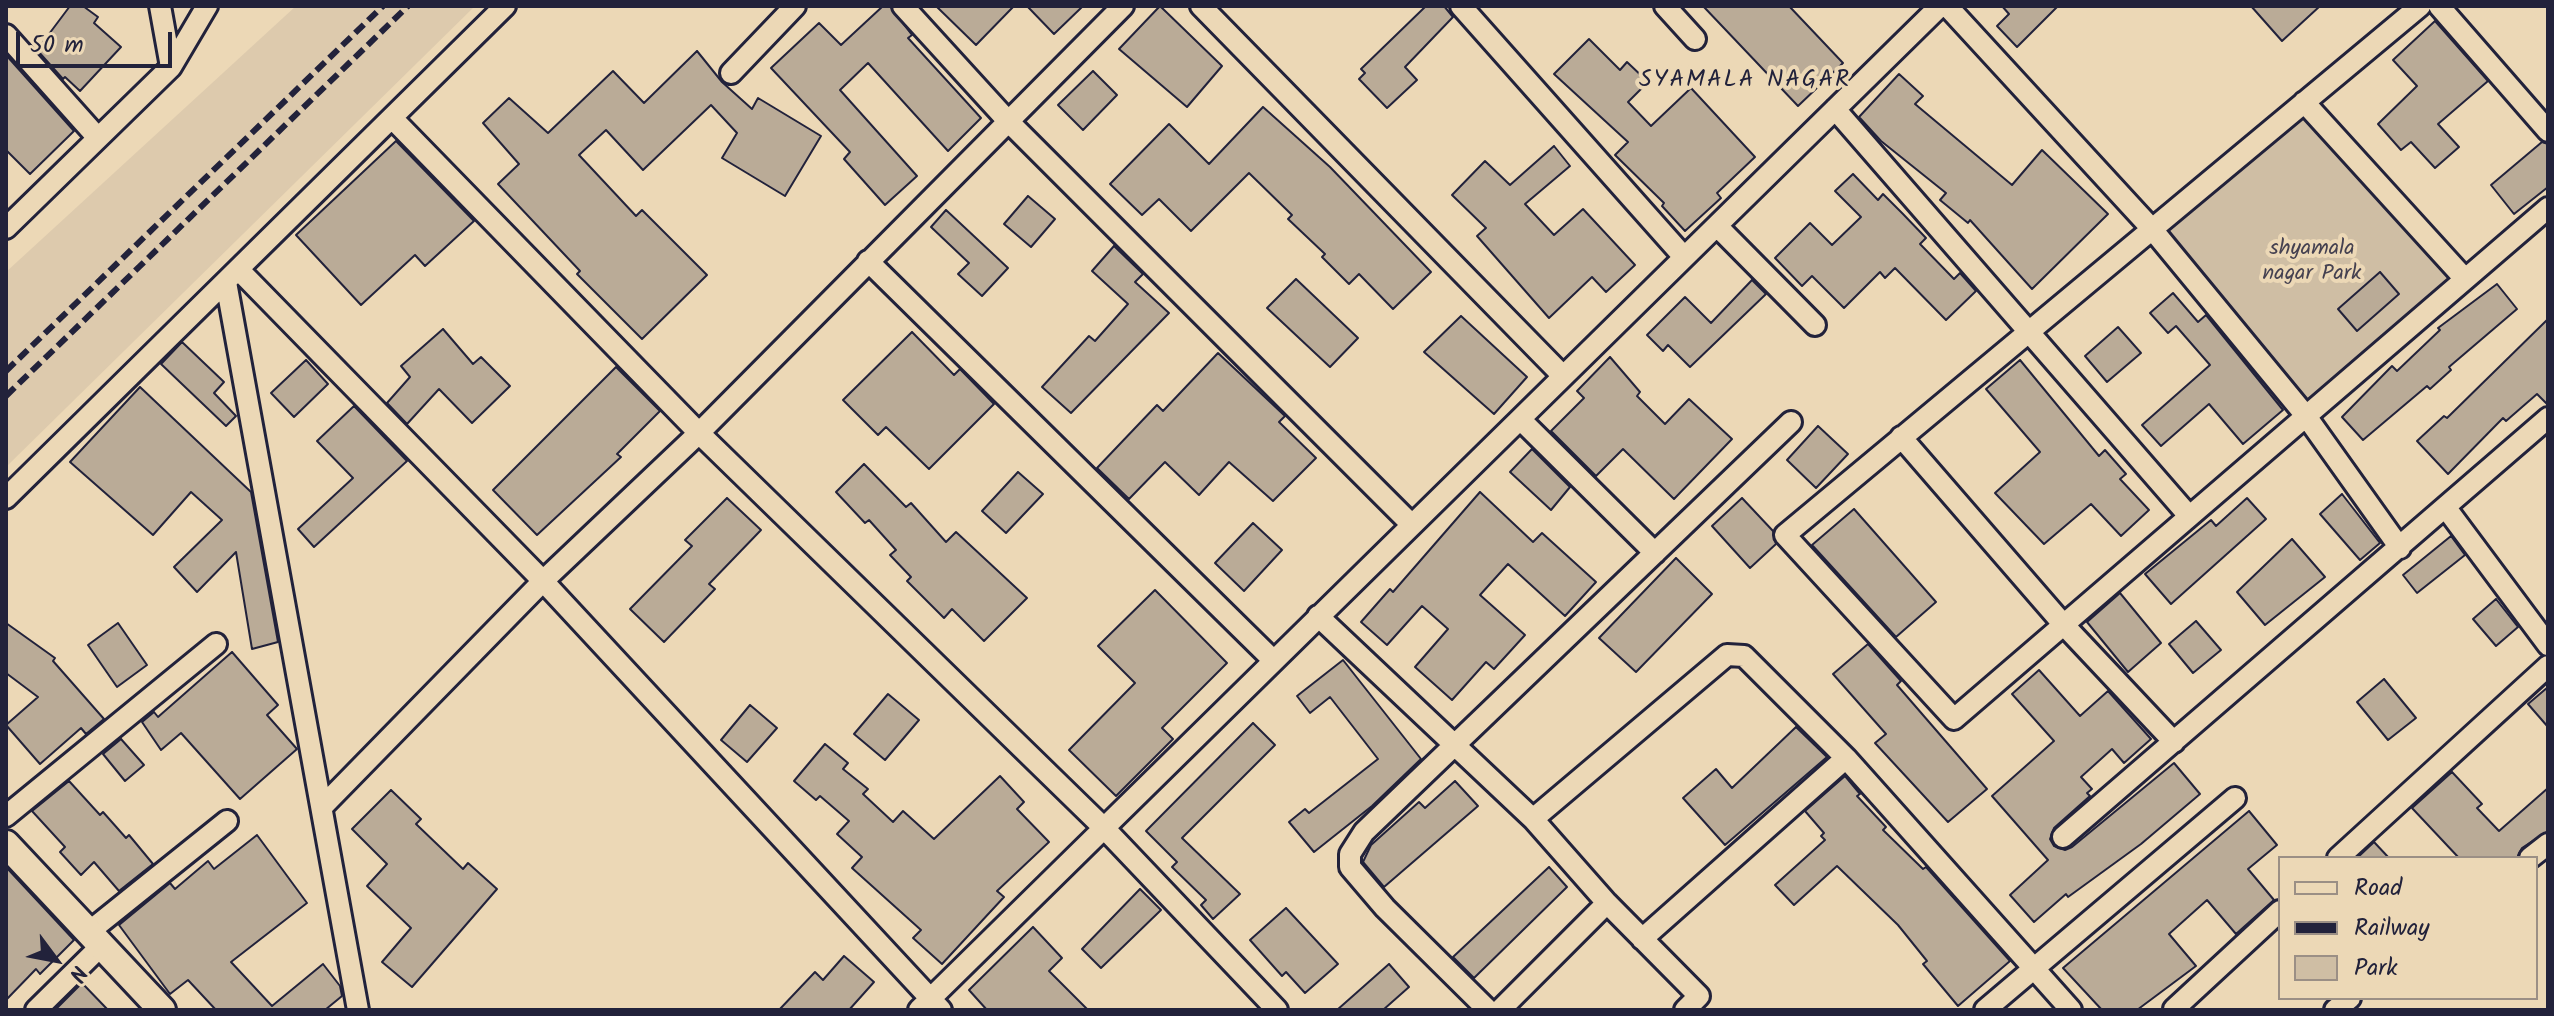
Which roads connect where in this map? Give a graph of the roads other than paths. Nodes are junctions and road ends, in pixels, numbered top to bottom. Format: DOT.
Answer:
graph roads {
  1 [pos="160,6"];
  2 [pos="207,6"];
  3 [pos="505,6"];
  4 [pos="795,6"];
  5 [pos="903,6"];
  6 [pos="1123,6"];
  7 [pos="1201,6"];
  8 [pos="1461,6"];
  9 [pos="1665,6"];
  10 [pos="1940,6"];
  11 [pos="1947,6"];
  12 [pos="2420,6"];
  13 [pos="2439,6"];
  14 [pos="6,35"];
  15 [pos="1695,39"];
  16 [pos="171,67"];
  17 [pos="731,73"];
  18 [pos="2304,102"];
  19 [pos="1835,109"];
  20 [pos="392,118"];
  21 [pos="1007,120"];
  22 [pos="2548,131"];
  23 [pos="98,138"];
  24 [pos="2548,208"];
  25 [pos="1717,226"];
  26 [pos="6,228"];
  27 [pos="2152,229"];
  28 [pos="1684,257"];
  29 [pos="868,261"];
  30 [pos="232,276"];
  31 [pos="2465,279"];
  32 [pos="1815,325"];
  33 [pos="2029,331"];
  34 [pos="1563,376"];
  35 [pos="2306,416"];
  36 [pos="2548,418"];
  37 [pos="1520,419"];
  38 [pos="1791,422"];
  39 [pos="699,433"];
  40 [pos="1901,437"];
  41 [pos="6,498"];
  42 [pos="2446,508"];
  43 [pos="2189,516"];
  44 [pos="1412,525"];
  45 [pos="2400,548"];
  46 [pos="1655,553"];
  47 [pos="543,581"];
  48 [pos="1318,616"];
  49 [pos="2063,624"];
  50 [pos="216,644"];
  51 [pos="2548,645"];
  52 [pos="1273,660"];
  53 [pos="2548,666"];
  54 [pos="2174,742"];
  55 [pos="1456,744"];
  56 [pos="1846,758"];
  57 [pos="2235,798"];
  58 [pos="323,806"];
  59 [pos="6,816"];
  60 [pos="1533,819"];
  61 [pos="227,821"];
  62 [pos="1105,829"];
  63 [pos="2063,837"];
  64 [pos="6,844"];
  65 [pos="2340,856"];
  66 [pos="1607,903"];
  67 [pos="2278,913"];
  68 [pos="96,938"];
  69 [pos="1642,939"];
  70 [pos="2035,967"];
  71 [pos="930,1006"];
  72 [pos="2174,1009"];
  73 [pos="36,1010"];
  74 [pos="162,1010"];
  75 [pos="358,1010"];
  76 [pos="1277,1010"];
  77 [pos="1488,1010"];
  78 [pos="1500,1010"];
  79 [pos="1685,1010"];
  80 [pos="1985,1010"];
  81 [pos="2071,1010"];
  1 -- 16 [label="street"];
  2 -- 16 [label="street"];
  3 -- 20 [label="street"];
  4 -- 17 [label="street"];
  5 -- 21 [label="street"];
  6 -- 21 [label="street"];
  7 -- 34 [label="street"];
  8 -- 28 [label="street"];
  9 -- 15 [label="street"];
  10 -- 19 [label="street"];
  11 -- 27 [label="street"];
  12 -- 18 [label="street"];
  13 -- 22 [label="street"];
  14 -- 23 [label="street"];
  16 -- 23 [label="street"];
  18 -- 27 [label="street"];
  18 -- 31 [label="street"];
  19 -- 25 [label="street"];
  19 -- 33 [label="street"];
  20 -- 30 [label="street"];
  20 -- 39 [label="street"];
  21 -- 29 [label="street"];
  21 -- 44 [label="street"];
  23 -- 26 [label="street"];
  24 -- 31 [label="street"];
  25 -- 28 [label="street"];
  25 -- 32 [label="street"];
  27 -- 33 [label="street"];
  27 -- 35 [label="street"];
  28 -- 34 [label="street"];
  29 -- 39 [label="street"];
  29 -- 52 [label="street"];
  30 -- 41 [label="street"];
  30 -- 47 [label="street"];
  30 -- 58 [label="street"];
  31 -- 35 [label="street"];
  33 -- 40 [label="street"];
  33 -- 43 [label="street"];
  34 -- 37 [label="street"];
  35 -- 43 [label="street"];
  35 -- 45 [label="street"];
  36 -- 42 [label="street"];
  37 -- 44 [label="street"];
  37 -- 46 [label="street"];
  38 -- 46 [label="street"];
  39 -- 47 [label="street"];
  39 -- 62 [label="street"];
  40 -- 49 [label="street"];
  40 -- 49 [label="street"];
  42 -- 45 [label="street"];
  42 -- 51 [label="street"];
  43 -- 49 [label="street"];
  44 -- 48 [label="street"];
  45 -- 54 [label="street"];
  46 -- 55 [label="street"];
  47 -- 58 [label="street"];
  47 -- 71 [label="street"];
  48 -- 52 [label="street"];
  48 -- 55 [label="street"];
  49 -- 54 [label="street"];
  50 -- 59 [label="street"];
  52 -- 62 [label="street"];
  53 -- 65 [label="street"];
  54 -- 63 [label="street"];
  55 -- 60 [label="street"];
  55 -- 77 [label="street"];
  56 -- 60 [label="street"];
  56 -- 69 [label="street"];
  56 -- 70 [label="street"];
  57 -- 70 [label="street"];
  58 -- 75 [label="street"];
  60 -- 66 [label="street"];
  61 -- 68 [label="street"];
  62 -- 71 [label="street"];
  62 -- 76 [label="street"];
  64 -- 68 [label="street"];
  66 -- 69 [label="street"];
  66 -- 78 [label="street"];
  67 -- 72 [label="street"];
  68 -- 73 [label="street"];
  68 -- 74 [label="street"];
  69 -- 79 [label="street"];
  70 -- 80 [label="street"];
  70 -- 81 [label="street"];
}
